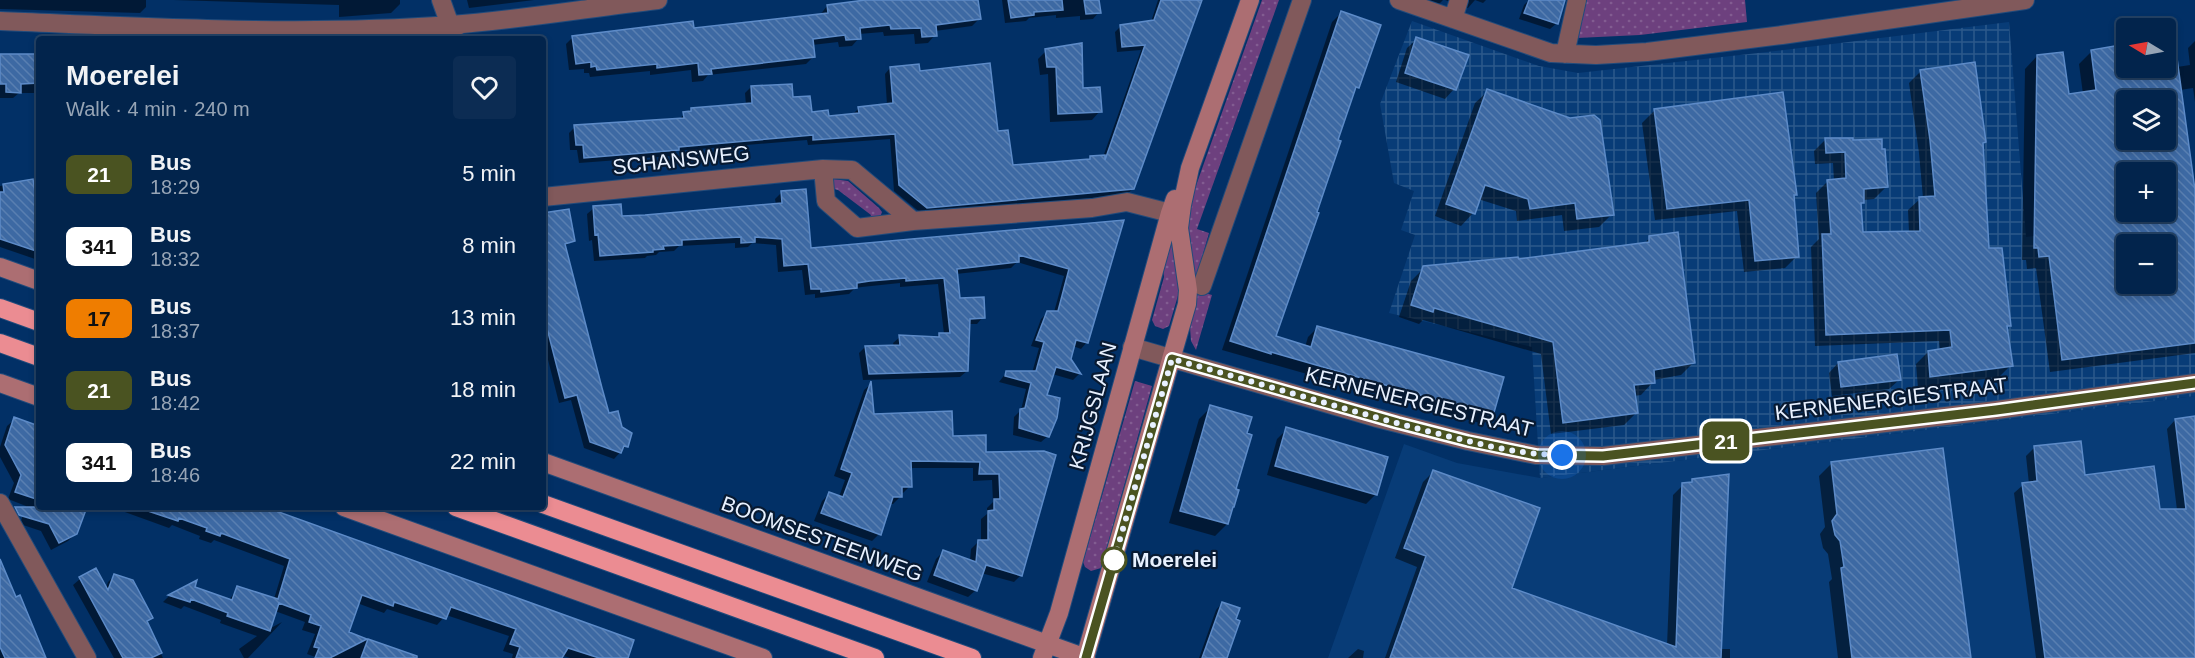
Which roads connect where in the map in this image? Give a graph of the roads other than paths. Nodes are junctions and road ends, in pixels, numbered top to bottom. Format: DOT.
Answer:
graph roads {
  1 [pos="441,0"];
  2 [pos="658,0"];
  3 [pos="1250,0"];
  4 [pos="1302,0"];
  5 [pos="1399,0"];
  6 [pos="1459,0"];
  7 [pos="1577,0"];
  8 [pos="2025,0"];
  9 [pos="1453,19"];
  10 [pos="0,21"];
  11 [pos="453,32"];
  12 [pos="1565,54"];
  13 [pos="1190,168"];
  14 [pos="823,169"];
  15 [pos="546,197"];
  16 [pos="1170,213"];
  17 [pos="913,221"];
  18 [pos="0,267"];
  19 [pos="36,279"];
  20 [pos="1202,286"];
  21 [pos="0,308"];
  22 [pos="36,321"];
  23 [pos="0,343"];
  24 [pos="1132,347"];
  25 [pos="36,356"];
  26 [pos="1172,359"];
  27 [pos="0,383"];
  28 [pos="2195,383"];
  29 [pos="36,396"];
  30 [pos="546,463"];
  31 [pos="0,503"];
  32 [pos="546,505"];
  33 [pos="352,510"];
  34 [pos="464,510"];
  35 [pos="1045,651"];
  36 [pos="87,658"];
  37 [pos="764,658"];
  38 [pos="875,658"];
  39 [pos="972,658"];
  40 [pos="1086,658"];
  1 -- 11 [label="street"];
  2 -- 11 [label="street"];
  3 -- 13 [label="street, KRIJGSLAAN"];
  4 -- 20 [label="street"];
  5 -- 9 [label="street"];
  6 -- 9 [label="street"];
  7 -- 12 [label="street"];
  8 -- 12 [label="street"];
  9 -- 12 [label="street"];
  10 -- 11 [label="street"];
  13 -- 16 [label="street, KRIJGSLAAN"];
  13 -- 26 [label="street, KRIJGSLAAN"];
  14 -- 15 [label="street, SCHANSWEG"];
  14 -- 17 [label="street, SCHANSWEG"];
  14 -- 17 [label="street"];
  16 -- 17 [label="street"];
  16 -- 24 [label="street, KRIJGSLAAN"];
  18 -- 19 [label="street"];
  21 -- 22 [label="highway"];
  23 -- 25 [label="highway"];
  24 -- 26 [label="street, KERNENERGIESTRAAT"];
  24 -- 35 [label="street, KRIJGSLAAN"];
  26 -- 28 [label="street, KERNENERGIESTRAAT"];
  26 -- 40 [label="street, KRIJGSLAAN"];
  27 -- 29 [label="street"];
  30 -- 35 [label="street, BOOMSESTEENWEG"];
  31 -- 36 [label="street"];
  32 -- 39 [label="highway"];
  33 -- 37 [label="street"];
  34 -- 38 [label="highway"];
  35 -- 40 [label="street, BOOMSESTEENWEG"];
}
